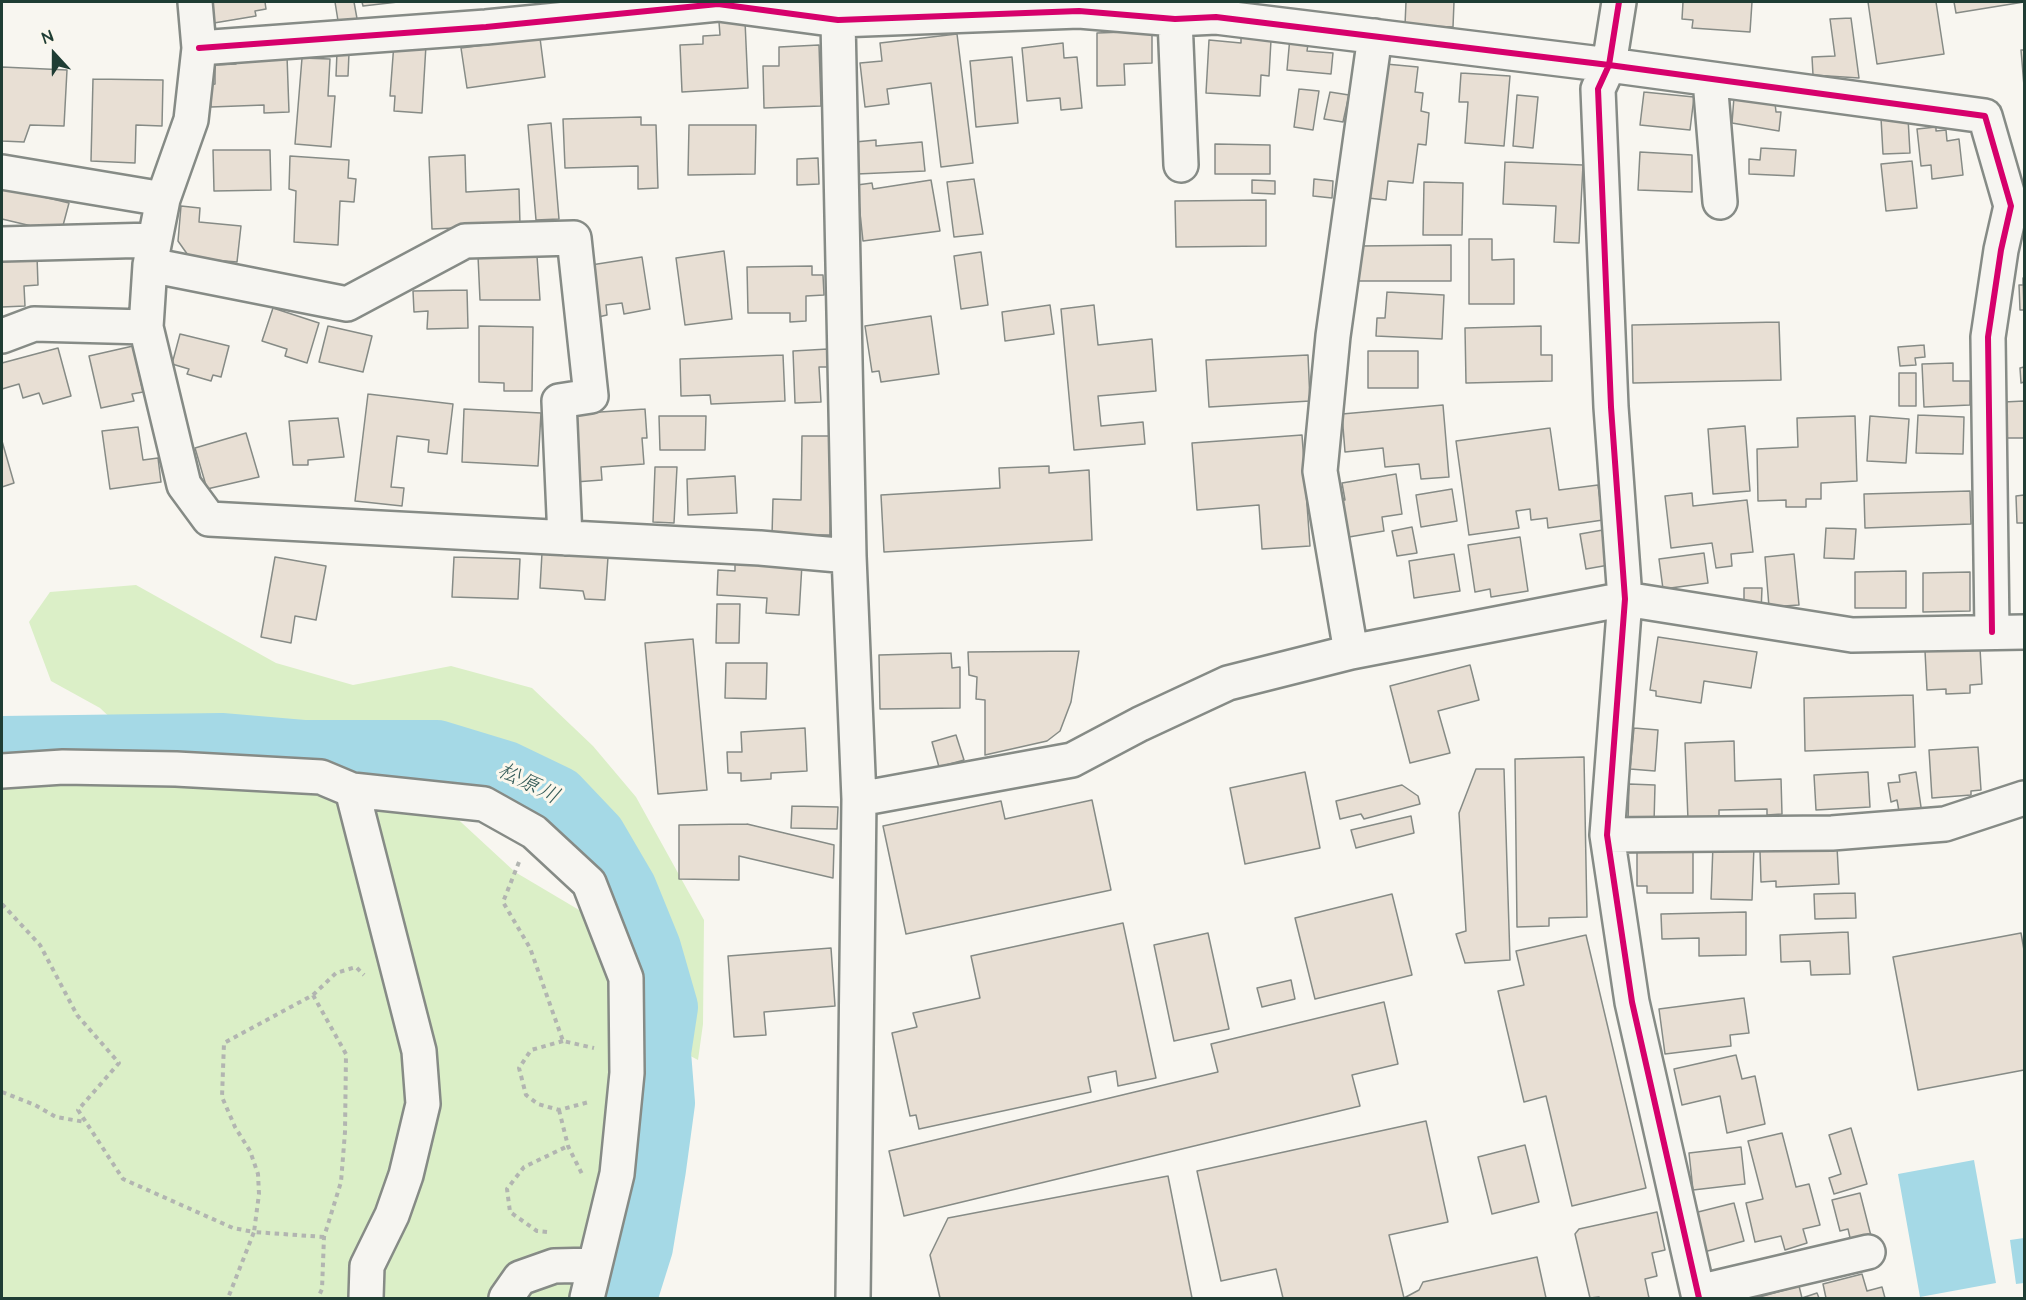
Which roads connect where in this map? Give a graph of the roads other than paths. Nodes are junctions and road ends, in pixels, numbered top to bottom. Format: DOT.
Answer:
graph roads {
  1 [pos="195,2"];
  2 [pos="1619,2"];
  3 [pos="1079,6"];
  4 [pos="1216,9"];
  5 [pos="895,10"];
  6 [pos="834,11"];
  7 [pos="1175,19"];
  8 [pos="1375,36"];
  9 [pos="199,48"];
  10 [pos="1609,65"];
  11 [pos="1710,80"];
  12 [pos="1181,165"];
  13 [pos="2,172"];
  14 [pos="163,200"];
  15 [pos="1720,202"];
  16 [pos="2,244"];
  17 [pos="2013,252"];
  18 [pos="152,253"];
  19 [pos="347,304"];
  20 [pos="377,317"];
  21 [pos="146,327"];
  22 [pos="2,336"];
  23 [pos="565,538"];
  24 [pos="849,556"];
  25 [pos="1625,599"];
  26 [pos="1992,632"];
  27 [pos="2025,632"];
  28 [pos="1351,652"];
  29 [pos="2,771"];
  30 [pos="352,790"];
  31 [pos="2025,798"];
  32 [pos="859,799"];
  33 [pos="1607,835"];
  34 [pos="1868,1252"];
  35 [pos="595,1264"];
  36 [pos="1698,1295"];
  37 [pos="366,1299"];
  38 [pos="506,1299"];
  39 [pos="586,1299"];
  40 [pos="854,1299"];
  1 -- 9 [label="street"];
  2 -- 10 [label="street"];
  3 -- 5 [label="street"];
  3 -- 7 [label="street"];
  4 -- 7 [label="street"];
  4 -- 8 [label="street"];
  5 -- 6 [label="street"];
  6 -- 9 [label="street"];
  6 -- 24 [label="street"];
  7 -- 12 [label="street"];
  8 -- 10 [label="street"];
  8 -- 28 [label="street"];
  9 -- 14 [label="street"];
  10 -- 11 [label="street"];
  10 -- 25 [label="street"];
  11 -- 15 [label="street"];
  11 -- 17 [label="street"];
  13 -- 14 [label="street"];
  14 -- 18 [label="street"];
  16 -- 18 [label="street"];
  17 -- 26 [label="street"];
  18 -- 19 [label="street"];
  18 -- 21 [label="street"];
  19 -- 20 [label="street"];
  19 -- 23 [label="street"];
  21 -- 22 [label="street"];
  21 -- 23 [label="street"];
  23 -- 24 [label="street"];
  24 -- 32 [label="street"];
  25 -- 26 [label="street"];
  25 -- 28 [label="street"];
  25 -- 33 [label="street"];
  26 -- 27 [label="street"];
  28 -- 32 [label="street"];
  29 -- 30 [label="street"];
  30 -- 35 [label="street"];
  30 -- 37 [label="street"];
  31 -- 33 [label="street"];
  32 -- 40 [label="street"];
  33 -- 36 [label="street"];
  34 -- 36 [label="street"];
  35 -- 38 [label="street"];
  35 -- 39 [label="street"];
}
